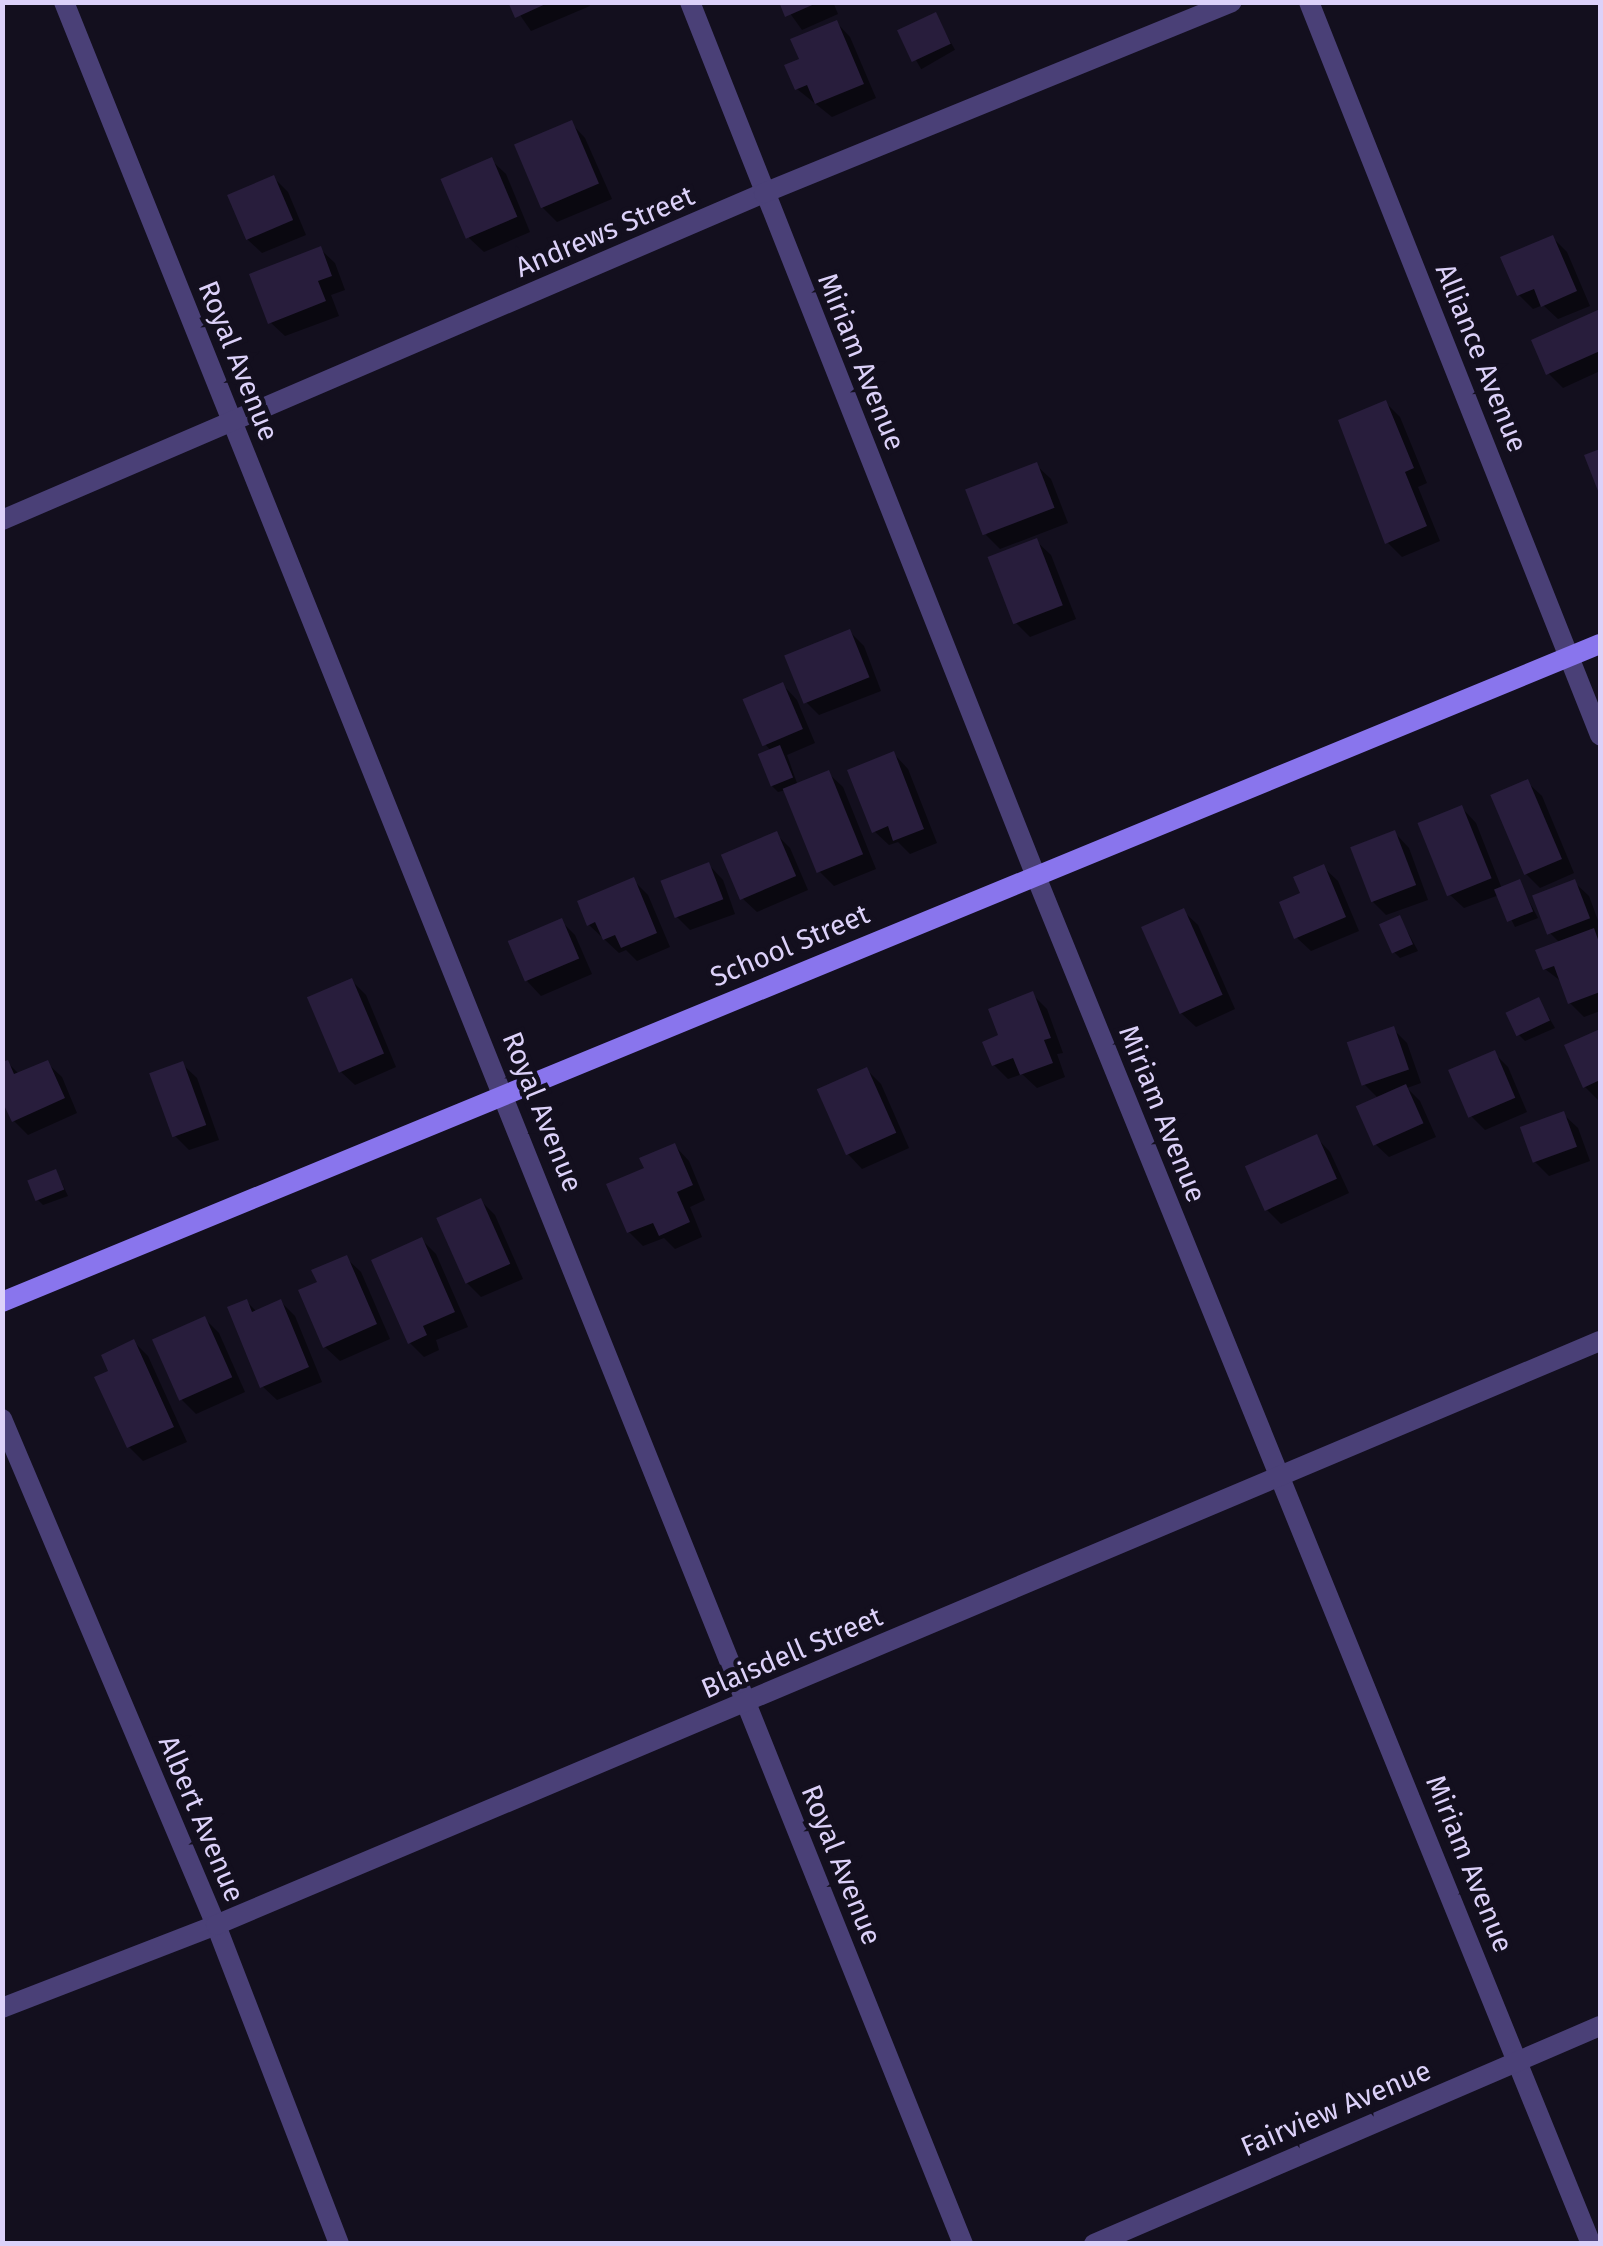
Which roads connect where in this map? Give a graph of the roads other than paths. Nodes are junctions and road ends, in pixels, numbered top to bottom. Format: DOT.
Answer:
graph roads {
  1 [pos="64,2"];
  2 [pos="690,2"];
  3 [pos="1232,2"];
  4 [pos="1310,2"];
  5 [pos="764,194"];
  6 [pos="233,423"];
  7 [pos="2,520"];
  8 [pos="1600,644"];
  9 [pos="1570,657"];
  10 [pos="1600,735"];
  11 [pos="1035,874"];
  12 [pos="505,1094"];
  13 [pos="2,1302"];
  14 [pos="1600,1340"];
  15 [pos="2,1420"];
  16 [pos="1280,1477"];
  17 [pos="746,1702"];
  18 [pos="216,1925"];
  19 [pos="2,2008"];
  20 [pos="1600,2026"];
  21 [pos="1520,2059"];
  22 [pos="339,2244"];
  23 [pos="963,2244"];
  24 [pos="1094,2244"];
  25 [pos="1591,2244"];
  1 -- 6 [label="street, Royal Avenue"];
  2 -- 5 [label="street, Miriam Avenue"];
  3 -- 5 [label="street, Andrews Street"];
  4 -- 9 [label="street, Alliance Avenue"];
  5 -- 6 [label="street, Andrews Street"];
  5 -- 11 [label="street, Miriam Avenue"];
  6 -- 7 [label="street, Andrews Street"];
  6 -- 12 [label="street, Royal Avenue"];
  8 -- 9 [label="main road, School Street"];
  9 -- 10 [label="street, Alliance Avenue"];
  9 -- 11 [label="main road, School Street"];
  11 -- 12 [label="main road, School Street"];
  11 -- 16 [label="street, Miriam Avenue"];
  12 -- 13 [label="main road, School Street"];
  12 -- 17 [label="street, Royal Avenue"];
  14 -- 16 [label="street, Blaisdell Street"];
  15 -- 18 [label="street, Albert Avenue"];
  16 -- 17 [label="street, Blaisdell Street"];
  16 -- 21 [label="street, Miriam Avenue"];
  17 -- 18 [label="street, Blaisdell Street"];
  17 -- 23 [label="street, Royal Avenue"];
  18 -- 19 [label="street, Blaisdell Street"];
  18 -- 22 [label="street, Albert Avenue"];
  20 -- 21 [label="street, Fairview Avenue"];
  21 -- 24 [label="street, Fairview Avenue"];
  21 -- 25 [label="street, Miriam Avenue"];
}
